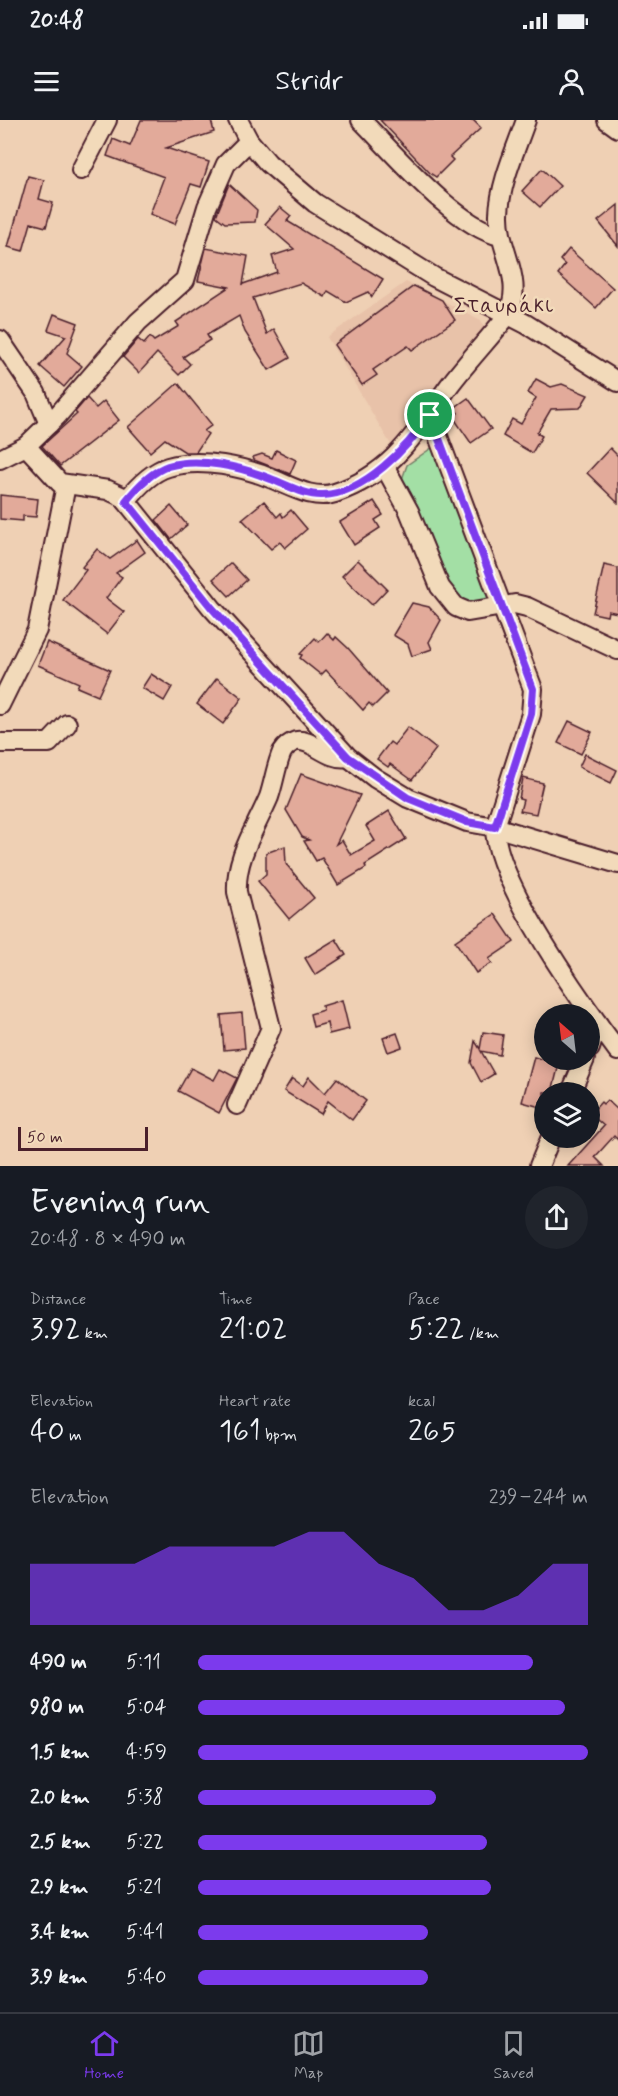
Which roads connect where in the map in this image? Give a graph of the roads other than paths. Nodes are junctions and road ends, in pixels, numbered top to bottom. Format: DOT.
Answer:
graph roads {
  1 [pos="107,120"];
  2 [pos="238,120"];
  3 [pos="361,120"];
  4 [pos="526,120"];
  5 [pos="607,120"];
  6 [pos="618,128"];
  7 [pos="249,141"];
  8 [pos="81,170"];
  9 [pos="500,236"];
  10 [pos="507,316"];
  11 [pos="0,340"];
  12 [pos="618,382"];
  13 [pos="430,415"];
  14 [pos="49,424"];
  15 [pos="26,446"];
  16 [pos="0,459"];
  17 [pos="385,467"];
  18 [pos="66,485"];
  19 [pos="126,501"];
  20 [pos="502,606"];
  21 [pos="618,650"];
  22 [pos="0,705"];
  23 [pos="67,724"];
  24 [pos="0,743"];
  25 [pos="348,757"];
  26 [pos="495,827"];
  27 [pos="618,864"];
  28 [pos="584,1004"];
  29 [pos="600,1027"];
  30 [pos="618,1051"];
  31 [pos="237,1105"];
  32 [pos="546,1148"];
  33 [pos="539,1166"];
  1 -- 8 [label="street"];
  2 -- 7 [label="street"];
  3 -- 9 [label="street"];
  4 -- 9 [label="street"];
  5 -- 6 [label="street"];
  7 -- 10 [label="street"];
  7 -- 14 [label="street"];
  9 -- 10 [label="street"];
  10 -- 12 [label="street"];
  10 -- 13 [label="street"];
  11 -- 14 [label="street"];
  13 -- 17 [label="street"];
  13 -- 20 [label="street"];
  14 -- 15 [label="street"];
  15 -- 16 [label="street"];
  15 -- 18 [label="street"];
  17 -- 19 [label="street"];
  17 -- 20 [label="street"];
  18 -- 19 [label="street"];
  18 -- 22 [label="street"];
  19 -- 25 [label="street"];
  20 -- 21 [label="street"];
  20 -- 26 [label="street"];
  23 -- 24 [label="street"];
  25 -- 26 [label="street"];
  25 -- 31 [label="street"];
  26 -- 27 [label="street"];
  26 -- 28 [label="street"];
  29 -- 30 [label="street"];
  32 -- 33 [label="street"];
}
